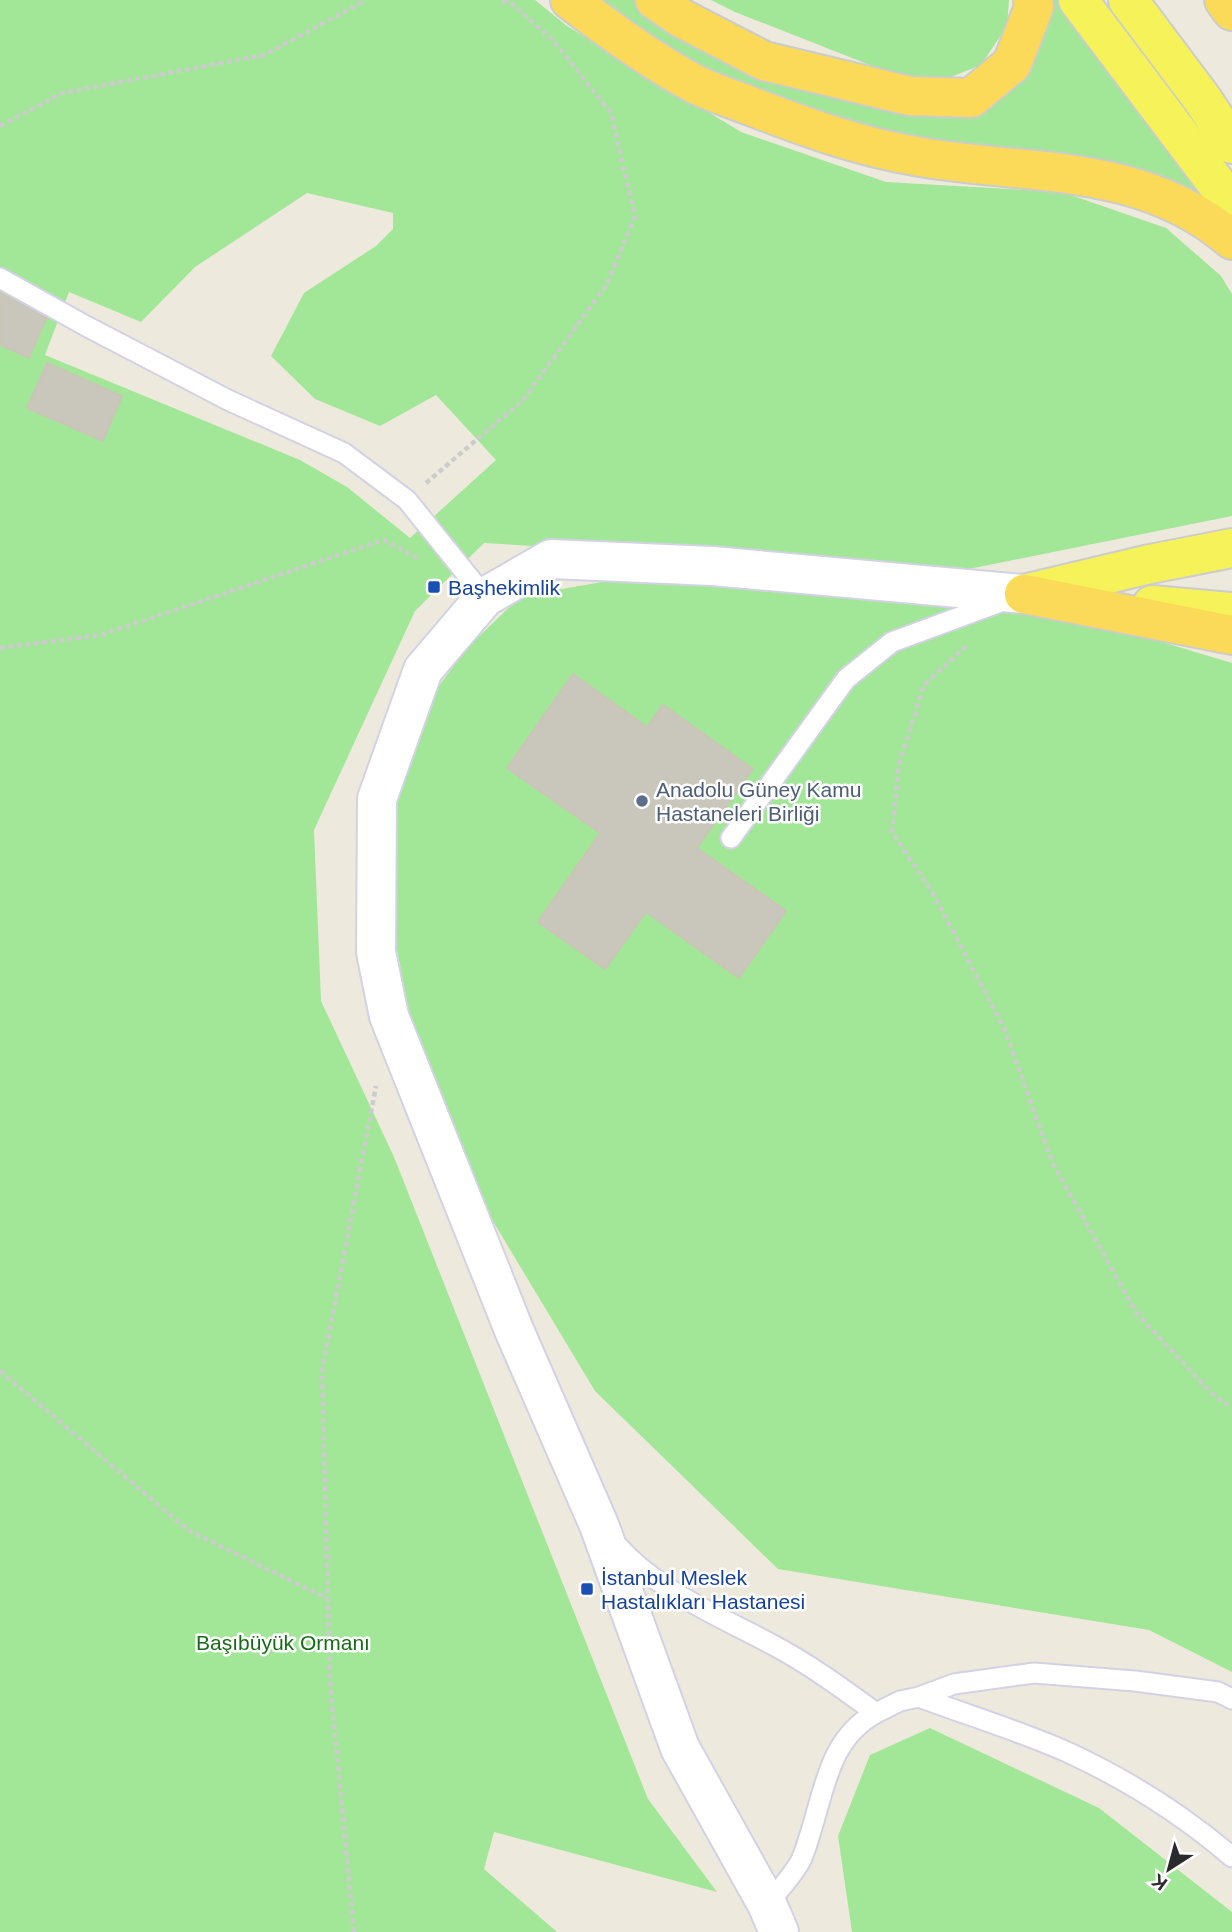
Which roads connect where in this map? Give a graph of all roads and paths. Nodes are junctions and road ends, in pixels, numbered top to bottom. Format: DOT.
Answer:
graph roads {
  1 [pos="366,0"];
  2 [pos="500,0"];
  3 [pos="570,0"];
  4 [pos="655,0"];
  5 [pos="1033,0"];
  6 [pos="1077,0"];
  7 [pos="1128,0"];
  8 [pos="1224,0"];
  9 [pos="1232,11"];
  10 [pos="0,126"];
  11 [pos="1232,144"];
  12 [pos="1232,204"];
  13 [pos="1232,240"];
  14 [pos="0,278"];
  15 [pos="407,500"];
  16 [pos="1232,548"];
  17 [pos="417,559"];
  18 [pos="1024,594"];
  19 [pos="485,597"];
  20 [pos="1232,612"];
  21 [pos="1232,635"];
  22 [pos="974,639"];
  23 [pos="0,648"];
  24 [pos="731,838"];
  25 [pos="376,1085"];
  26 [pos="0,1371"];
  27 [pos="1232,1408"];
  28 [pos="598,1525"];
  29 [pos="328,1599"];
  30 [pos="919,1697"];
  31 [pos="1232,1699"];
  32 [pos="876,1713"];
  33 [pos="1232,1857"];
  34 [pos="773,1918"];
  35 [pos="354,1932"];
  1 -- 10 [label="path"];
  2 -- 15 [label="path"];
  3 -- 13 [label="highway"];
  4 -- 5 [label="highway"];
  6 -- 12 [label="main road"];
  7 -- 11 [label="main road"];
  8 -- 9 [label="highway"];
  14 -- 15 [label="lane"];
  15 -- 19 [label="lane"];
  16 -- 18 [label="main road"];
  17 -- 23 [label="path"];
  18 -- 19 [label="main road"];
  18 -- 20 [label="main road"];
  18 -- 21 [label="highway"];
  18 -- 24 [label="lane"];
  19 -- 28 [label="main road"];
  22 -- 27 [label="path"];
  25 -- 29 [label="path"];
  26 -- 29 [label="path"];
  28 -- 32 [label="lane"];
  28 -- 34 [label="main road"];
  29 -- 35 [label="path"];
  30 -- 31 [label="lane"];
  30 -- 32 [label="lane"];
  30 -- 33 [label="lane"];
  32 -- 34 [label="lane"];
}
